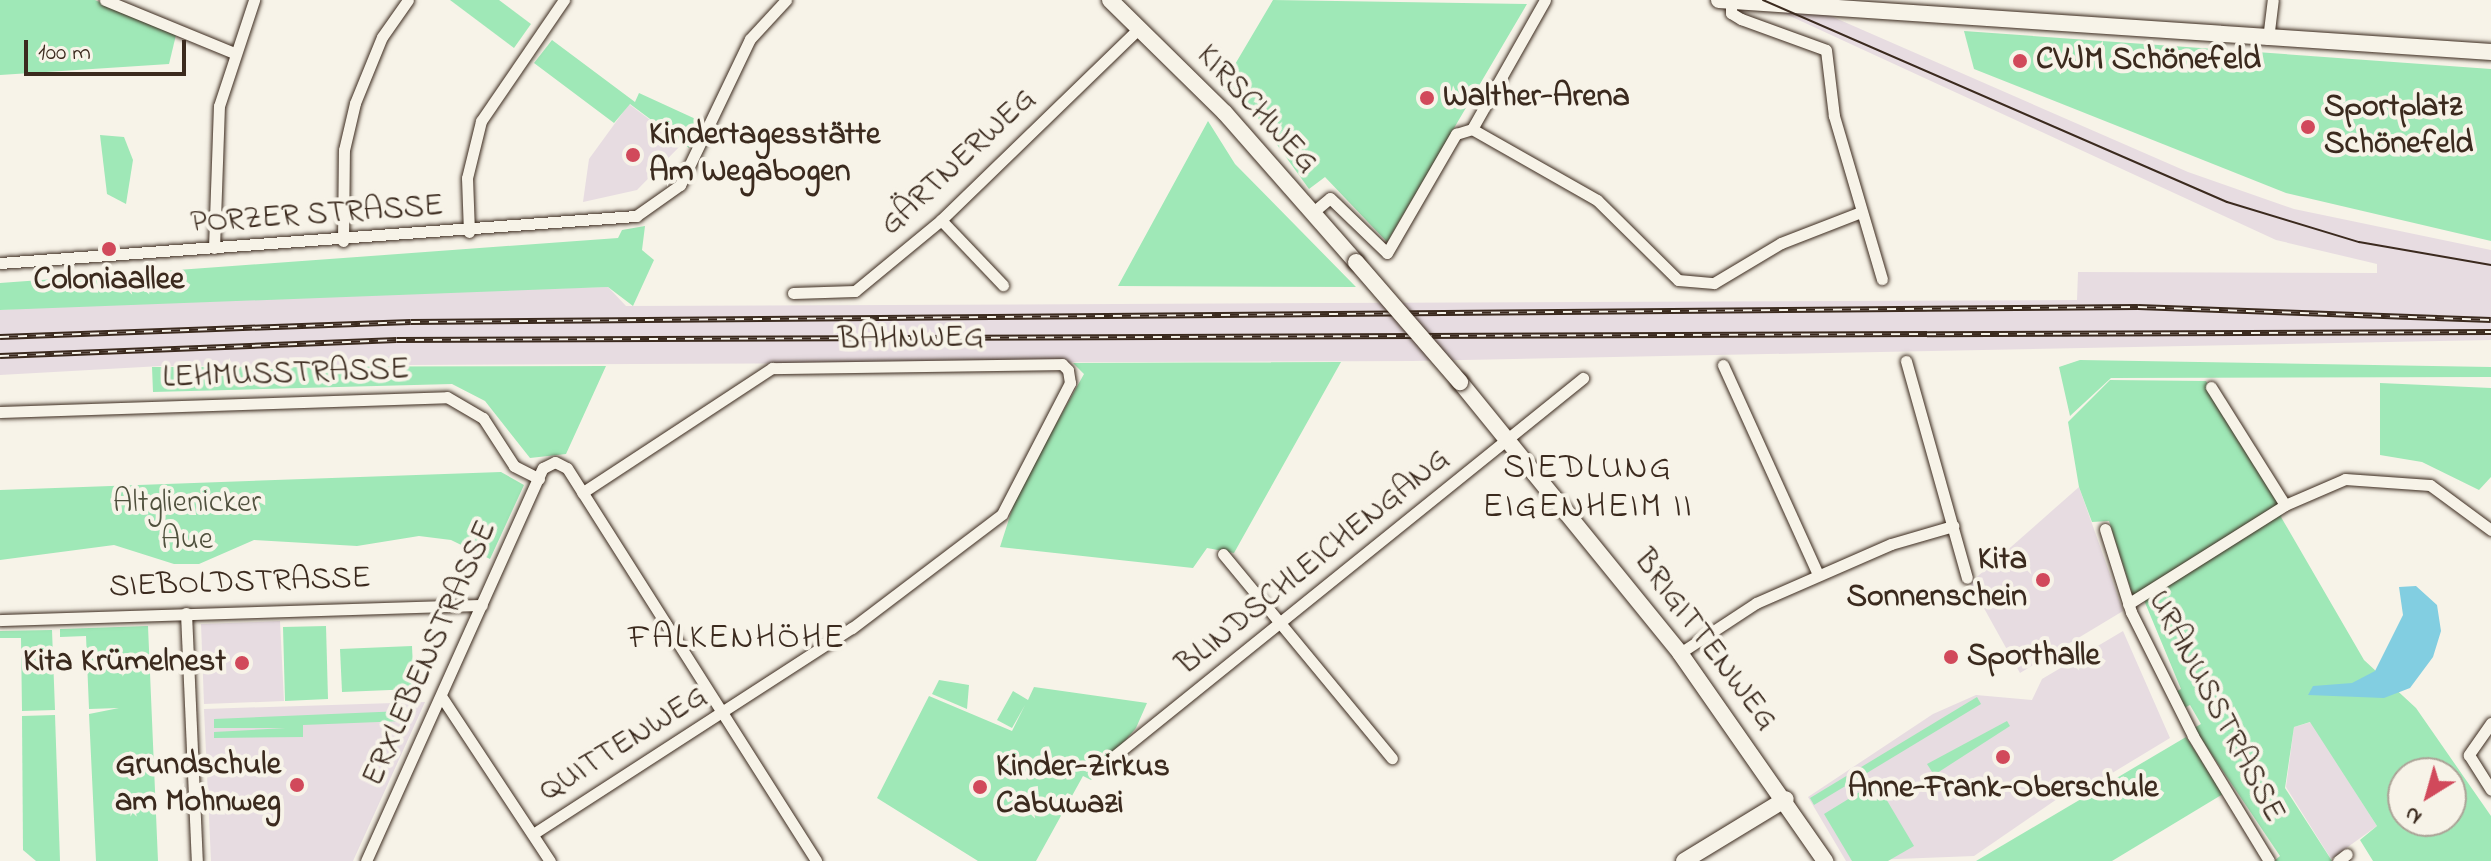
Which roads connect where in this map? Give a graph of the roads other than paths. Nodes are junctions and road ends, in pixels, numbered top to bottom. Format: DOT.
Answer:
graph roads {
  1 [pos="105,0"];
  2 [pos="254,0"];
  3 [pos="408,0"];
  4 [pos="564,0"];
  5 [pos="786,0"];
  6 [pos="1110,0"];
  7 [pos="1545,0"];
  8 [pos="2273,0"];
  9 [pos="1725,1"];
  10 [pos="1894,7"];
  11 [pos="1139,28"];
  12 [pos="2268,39"];
  13 [pos="232,52"];
  14 [pos="2491,52"];
  15 [pos="1472,129"];
  16 [pos="1861,212"];
  17 [pos="1312,213"];
  18 [pos="941,220"];
  19 [pos="469,232"];
  20 [pos="343,241"];
  21 [pos="214,248"];
  22 [pos="1356,262"];
  23 [pos="0,263"];
  24 [pos="1882,279"];
  25 [pos="1003,285"];
  26 [pos="793,293"];
  27 [pos="1906,361"];
  28 [pos="1723,365"];
  29 [pos="1068,370"];
  30 [pos="1583,378"];
  31 [pos="2211,387"];
  32 [pos="0,412"];
  33 [pos="1510,439"];
  34 [pos="541,474"];
  35 [pos="582,493"];
  36 [pos="2285,505"];
  37 [pos="1953,526"];
  38 [pos="2105,529"];
  39 [pos="2491,530"];
  40 [pos="1223,554"];
  41 [pos="1818,574"];
  42 [pos="1967,578"];
  43 [pos="2128,604"];
  44 [pos="482,605"];
  45 [pos="186,613"];
  46 [pos="0,620"];
  47 [pos="1282,624"];
  48 [pos="1680,653"];
  49 [pos="441,696"];
  50 [pos="720,717"];
  51 [pos="2491,723"];
  52 [pos="1113,757"];
  53 [pos="1392,758"];
  54 [pos="2491,790"];
  55 [pos="1786,799"];
  56 [pos="533,834"];
  57 [pos="197,861"];
  58 [pos="366,861"];
  59 [pos="550,861"];
  60 [pos="816,861"];
  61 [pos="1684,861"];
  62 [pos="1825,861"];
  63 [pos="2269,861"];
  1 -- 13 [label="street"];
  2 -- 13 [label="street"];
  3 -- 20 [label="street"];
  4 -- 19 [label="street"];
  5 -- 19 [label="street, PORZER STRASSE"];
  6 -- 11 [label="street, KIRSCHWEG"];
  7 -- 15 [label="street"];
  8 -- 12 [label="street"];
  9 -- 10 [label="street"];
  9 -- 16 [label="street"];
  10 -- 12 [label="street"];
  11 -- 17 [label="street, KIRSCHWEG"];
  11 -- 18 [label="street, GÄRTNERWEG"];
  12 -- 14 [label="street"];
  13 -- 21 [label="street"];
  15 -- 16 [label="street"];
  15 -- 17 [label="street"];
  16 -- 24 [label="street"];
  17 -- 22 [label="street, KIRSCHWEG"];
  18 -- 25 [label="street"];
  18 -- 26 [label="street, GÄRTNERWEG"];
  19 -- 20 [label="street, PORZER STRASSE"];
  20 -- 21 [label="street, PORZER STRASSE"];
  21 -- 23 [label="street, PORZER STRASSE"];
  22 -- 33 [label="street, BRIGITTENWEG, bridge"];
  27 -- 37 [label="street"];
  28 -- 41 [label="street"];
  29 -- 35 [label="street, BAHNWEG"];
  29 -- 50 [label="street, QUITTENWEG"];
  30 -- 33 [label="street, BLINDSCHLEICHENGANG"];
  31 -- 36 [label="street"];
  32 -- 34 [label="street, LEHMUSSTRASSE"];
  33 -- 47 [label="street, BLINDSCHLEICHENGANG"];
  33 -- 48 [label="street, BRIGITTENWEG"];
  34 -- 35 [label="street, LEHMUSSTRASSE"];
  34 -- 44 [label="street, ERXLEBENSTRASSE"];
  35 -- 50 [label="street"];
  36 -- 39 [label="street"];
  36 -- 43 [label="street"];
  37 -- 41 [label="street"];
  37 -- 42 [label="street"];
  38 -- 43 [label="street, URANUSSTRASSE"];
  40 -- 47 [label="street"];
  41 -- 48 [label="street"];
  43 -- 63 [label="street, URANUSSTRASSE"];
  44 -- 45 [label="street, SIEBOLDSTRASSE"];
  44 -- 49 [label="street, ERXLEBENSTRASSE"];
  45 -- 46 [label="street, SIEBOLDSTRASSE"];
  45 -- 57 [label="street"];
  47 -- 52 [label="street, BLINDSCHLEICHENGANG"];
  47 -- 53 [label="street"];
  48 -- 55 [label="street, BRIGITTENWEG"];
  49 -- 56 [label="street"];
  49 -- 58 [label="street, ERXLEBENSTRASSE"];
  50 -- 56 [label="street, QUITTENWEG"];
  50 -- 60 [label="street"];
  51 -- 54 [label="street"];
  55 -- 61 [label="street"];
  55 -- 62 [label="street, BRIGITTENWEG"];
  56 -- 59 [label="street"];
}
